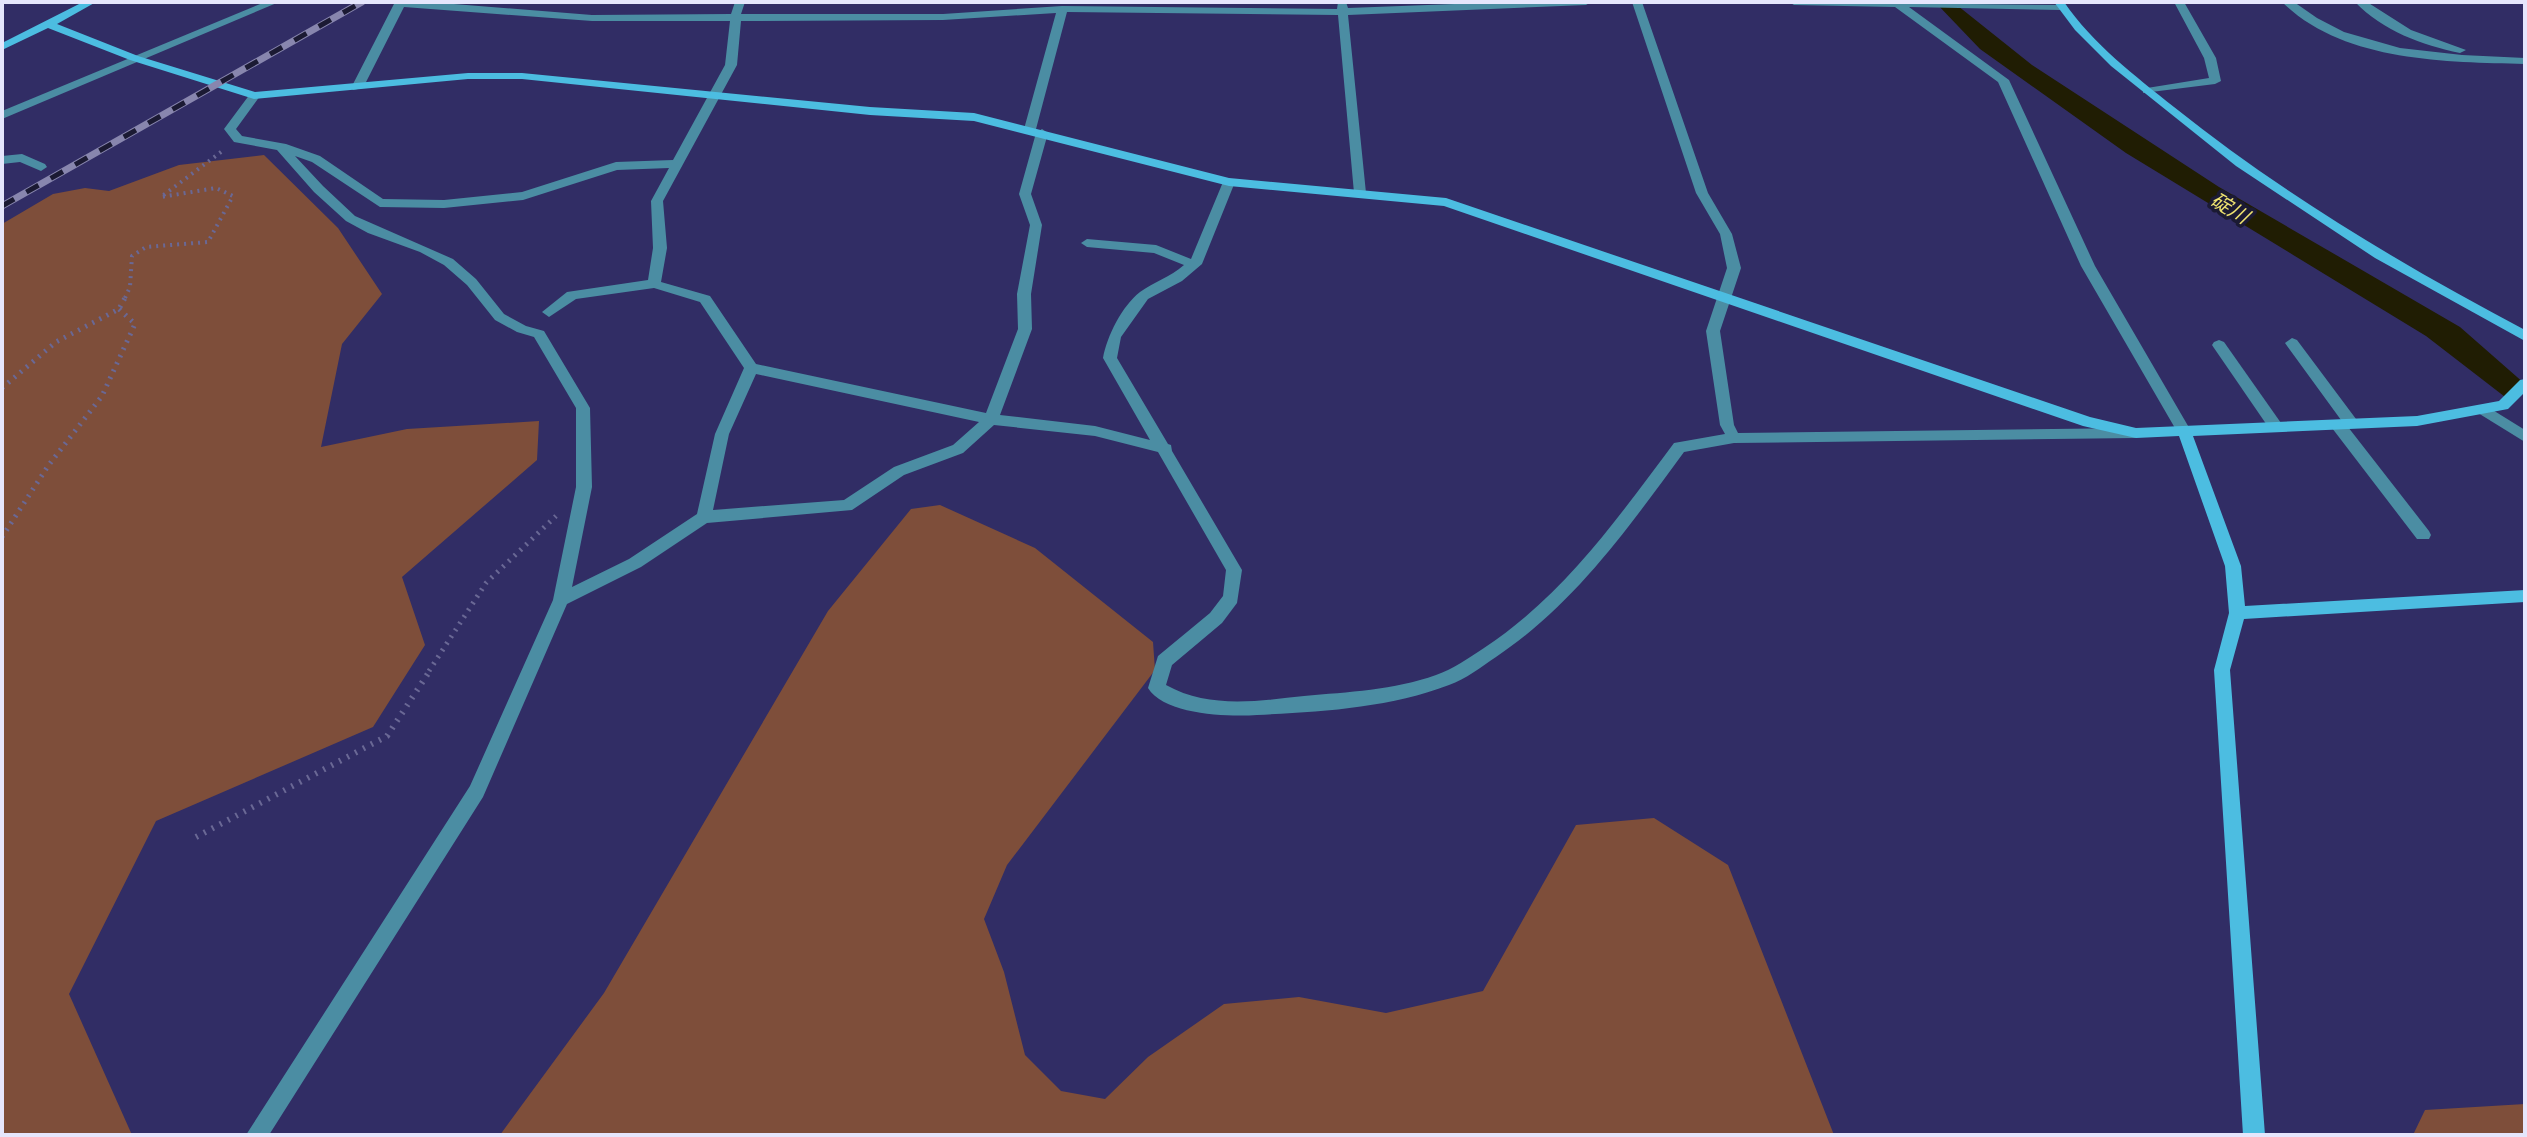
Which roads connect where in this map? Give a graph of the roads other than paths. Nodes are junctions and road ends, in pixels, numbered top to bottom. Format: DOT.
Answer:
graph roads {
  1 [pos="91,2"];
  2 [pos="274,2"];
  3 [pos="601,2"];
  4 [pos="740,2"];
  5 [pos="865,2"];
  6 [pos="1586,2"];
  7 [pos="1637,2"];
  8 [pos="1794,2"];
  9 [pos="2179,2"];
  10 [pos="2287,2"];
  11 [pos="2360,2"];
  12 [pos="1896,3"];
  13 [pos="1917,3"];
  14 [pos="2037,4"];
  15 [pos="2060,5"];
  16 [pos="1085,6"];
  17 [pos="1342,7"];
  18 [pos="1062,9"];
  19 [pos="736,14"];
  20 [pos="858,16"];
  21 [pos="592,18"];
  22 [pos="48,24"];
  23 [pos="2,47"];
  24 [pos="134,58"];
  25 [pos="2525,59"];
  26 [pos="357,88"];
  27 [pos="2147,91"];
  28 [pos="254,96"];
  29 [pos="712,96"];
  30 [pos="2,115"];
  31 [pos="1036,131"];
  32 [pos="281,147"];
  33 [pos="2,160"];
  34 [pos="676,164"];
  35 [pos="41,167"];
  36 [pos="1229,182"];
  37 [pos="1360,193"];
  38 [pos="1087,243"];
  39 [pos="1193,264"];
  40 [pos="654,284"];
  41 [pos="1722,298"];
  42 [pos="549,312"];
  43 [pos="2525,336"];
  44 [pos="2292,343"];
  45 [pos="2219,345"];
  46 [pos="751,368"];
  47 [pos="2525,384"];
  48 [pos="2483,409"];
  49 [pos="991,419"];
  50 [pos="2344,424"];
  51 [pos="2276,427"];
  52 [pos="2184,431"];
  53 [pos="2136,433"];
  54 [pos="2525,437"];
  55 [pos="1734,438"];
  56 [pos="1166,449"];
  57 [pos="704,517"];
  58 [pos="2423,535"];
  59 [pos="2525,596"];
  60 [pos="561,600"];
  61 [pos="2237,613"];
  62 [pos="257,1135"];
  63 [pos="2254,1135"];
  1 -- 22 [label="street"];
  2 -- 24 [label="street"];
  3 -- 21 [label="street"];
  4 -- 19 [label="street"];
  5 -- 20 [label="street"];
  6 -- 17 [label="street"];
  7 -- 41 [label="street"];
  8 -- 12 [label="street"];
  9 -- 27 [label="street"];
  10 -- 25 [label="street"];
  11 -- 25 [label="street"];
  12 -- 13 [label="street"];
  12 -- 52 [label="street"];
  13 -- 14 [label="street"];
  14 -- 15 [label="street"];
  15 -- 27 [label="street"];
  16 -- 17 [label="street"];
  16 -- 18 [label="street"];
  17 -- 37 [label="street"];
  18 -- 20 [label="street"];
  18 -- 31 [label="street"];
  19 -- 20 [label="street"];
  19 -- 21 [label="street"];
  19 -- 29 [label="street"];
  21 -- 26 [label="street"];
  22 -- 23 [label="street"];
  22 -- 24 [label="street"];
  24 -- 28 [label="street"];
  24 -- 30 [label="street"];
  26 -- 28 [label="street"];
  26 -- 29 [label="street"];
  27 -- 43 [label="street"];
  28 -- 32 [label="street"];
  29 -- 31 [label="street"];
  29 -- 34 [label="street"];
  31 -- 36 [label="street"];
  31 -- 49 [label="street"];
  32 -- 34 [label="street"];
  32 -- 60 [label="street"];
  33 -- 35 [label="street"];
  34 -- 40 [label="street"];
  36 -- 37 [label="street"];
  36 -- 39 [label="street"];
  37 -- 41 [label="street"];
  38 -- 39 [label="street"];
  39 -- 56 [label="street"];
  40 -- 42 [label="street"];
  40 -- 46 [label="street"];
  41 -- 53 [label="street"];
  41 -- 55 [label="street"];
  44 -- 50 [label="street"];
  45 -- 51 [label="street"];
  46 -- 49 [label="street"];
  46 -- 57 [label="street"];
  47 -- 48 [label="street"];
  48 -- 50 [label="street"];
  48 -- 54 [label="street"];
  49 -- 56 [label="street"];
  49 -- 57 [label="street"];
  50 -- 51 [label="street"];
  50 -- 58 [label="street"];
  51 -- 52 [label="street"];
  52 -- 53 [label="street"];
  52 -- 61 [label="street"];
  53 -- 55 [label="street"];
  55 -- 56 [label="street"];
  57 -- 60 [label="street"];
  59 -- 61 [label="street"];
  60 -- 62 [label="street"];
  61 -- 63 [label="street"];
}
